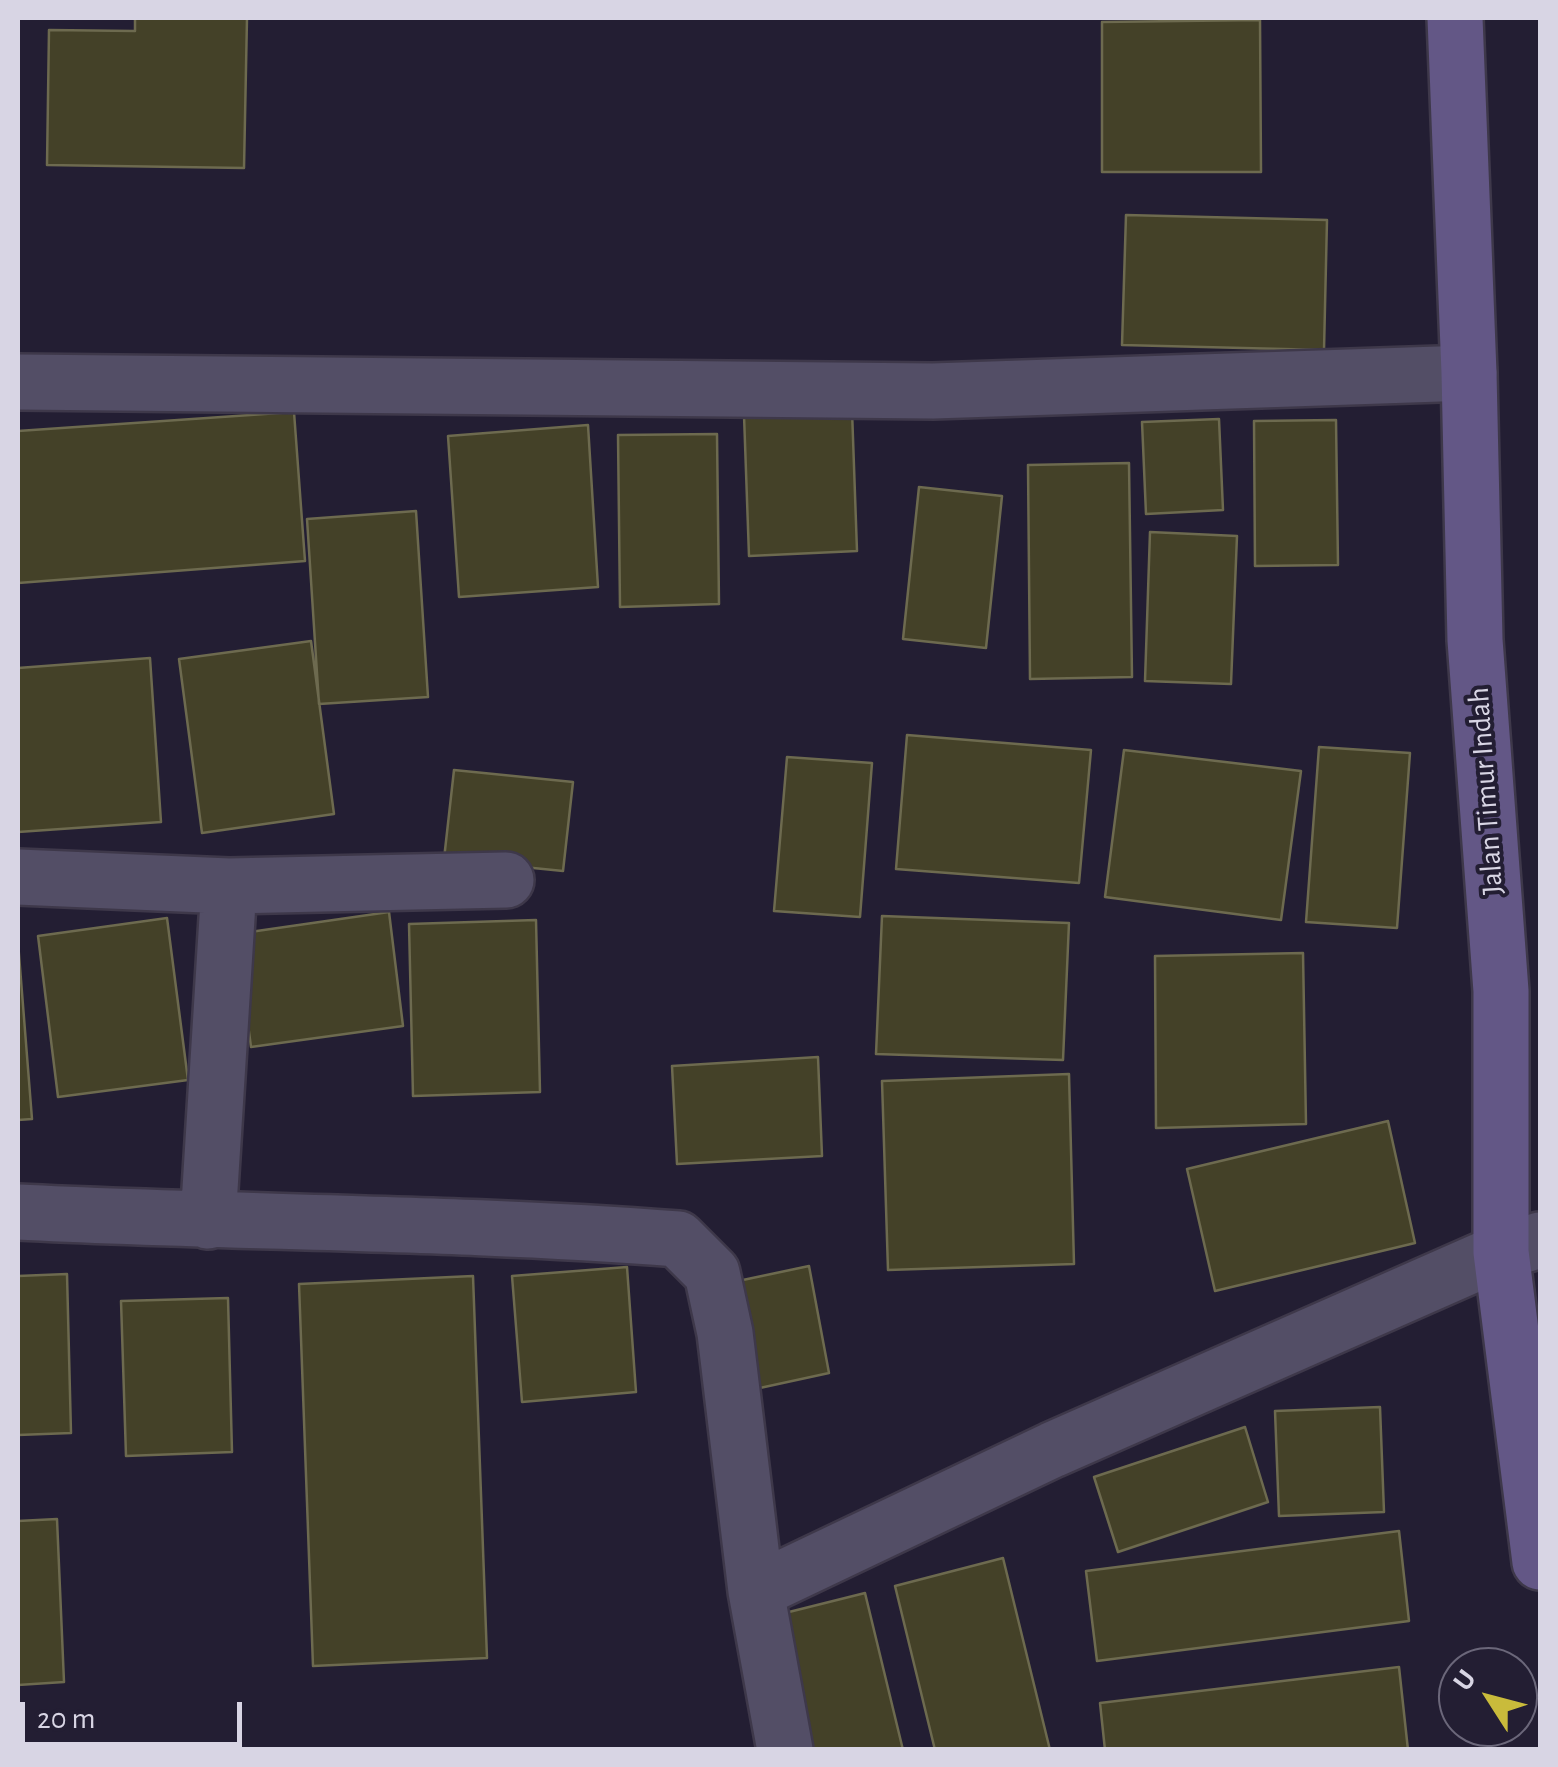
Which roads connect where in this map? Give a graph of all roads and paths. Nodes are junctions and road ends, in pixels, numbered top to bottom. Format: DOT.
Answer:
graph roads {
  1 [pos="1455,18"];
  2 [pos="1469,374"];
  3 [pos="18,382"];
  4 [pos="18,876"];
  5 [pos="506,880"];
  6 [pos="229,886"];
  7 [pos="18,1212"];
  8 [pos="208,1221"];
  9 [pos="1521,1246"];
  10 [pos="1540,1562"];
  11 [pos="756,1590"];
  12 [pos="778,1748"];
  1 -- 2 [label="street, Jalan Timur Indah"];
  2 -- 3 [label="street"];
  2 -- 9 [label="street, Jalan Timur Indah"];
  4 -- 6 [label="street"];
  5 -- 6 [label="street"];
  6 -- 8 [label="street"];
  7 -- 8 [label="street"];
  8 -- 11 [label="street"];
  9 -- 10 [label="street, Jalan Timur Indah"];
  9 -- 11 [label="street"];
  11 -- 12 [label="street"];
}
